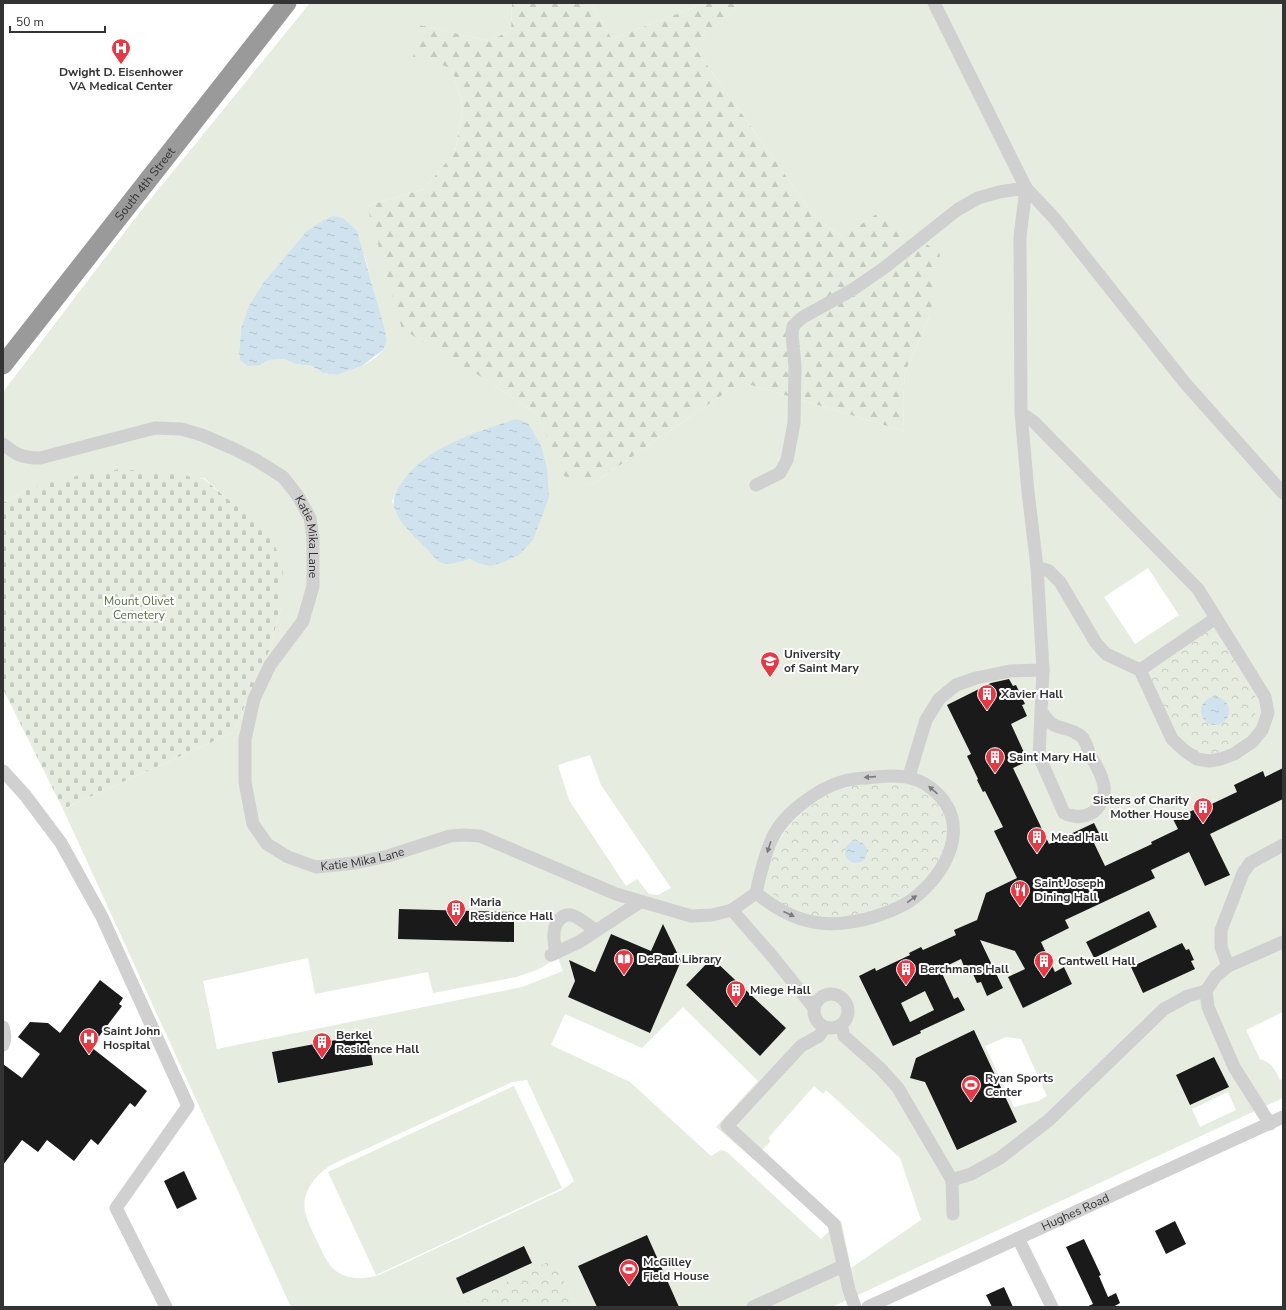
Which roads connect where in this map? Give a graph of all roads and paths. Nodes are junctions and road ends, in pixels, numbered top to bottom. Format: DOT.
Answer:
graph roads {
  1 [pos="287,3"];
  2 [pos="934,3"];
  3 [pos="1026,188"];
  4 [pos="3,365"];
  5 [pos="1021,413"];
  6 [pos="3,444"];
  7 [pos="756,485"];
  8 [pos="1283,494"];
  9 [pos="1037,567"];
  10 [pos="1216,618"];
  11 [pos="1044,670"];
  12 [pos="1140,670"];
  13 [pos="1041,711"];
  14 [pos="3,771"];
  15 [pos="909,776"];
  16 [pos="1283,845"];
  17 [pos="756,893"];
  18 [pos="640,902"];
  19 [pos="732,910"];
  20 [pos="595,930"];
  21 [pos="1283,942"];
  22 [pos="1228,966"];
  23 [pos="1206,991"];
  24 [pos="814,1008"];
  25 [pos="841,1025"];
  26 [pos="3,1027"];
  27 [pos="824,1027"];
  28 [pos="3,1045"];
  29 [pos="1283,1117"];
  30 [pos="1270,1124"];
  31 [pos="952,1180"];
  32 [pos="953,1214"];
  33 [pos="1018,1238"];
  34 [pos="843,1266"];
  35 [pos="875,1306"];
  36 [pos="166,1307"];
  37 [pos="752,1307"];
  38 [pos="856,1307"];
  39 [pos="1052,1307"];
  1 -- 4 [label="highway, South 4th Street"];
  2 -- 3 [label="street"];
  3 -- 5 [label="street"];
  3 -- 7 [label="street"];
  3 -- 8 [label="street"];
  5 -- 9 [label="street"];
  5 -- 10 [label="street"];
  6 -- 18 [label="street, Katie Mika Lane"];
  9 -- 11 [label="street"];
  9 -- 12 [label="street"];
  10 -- 12 [label="street"];
  10 -- 12 [label="street"];
  11 -- 13 [label="street"];
  11 -- 15 [label="street"];
  13 -- 13 [label="street"];
  14 -- 36 [label="street"];
  15 -- 17 [label="street, one-way"];
  17 -- 15 [label="street, one-way"];
  16 -- 22 [label="street"];
  17 -- 19 [label="street"];
  18 -- 19 [label="street, Katie Mika Lane"];
  18 -- 20 [label="street"];
  19 -- 24 [label="street"];
  20 -- 20 [label="street"];
  21 -- 22 [label="street"];
  22 -- 23 [label="street"];
  23 -- 30 [label="street"];
  23 -- 31 [label="street"];
  24 -- 25 [label="street"];
  24 -- 27 [label="street"];
  25 -- 27 [label="street"];
  25 -- 31 [label="street"];
  26 -- 28 [label="street"];
  27 -- 34 [label="street"];
  29 -- 30 [label="street, Hughes Road"];
  30 -- 33 [label="street, Hughes Road"];
  31 -- 32 [label="street"];
  33 -- 35 [label="street, Hughes Road"];
  33 -- 39 [label="street"];
  34 -- 37 [label="street"];
  34 -- 38 [label="street"];
}
